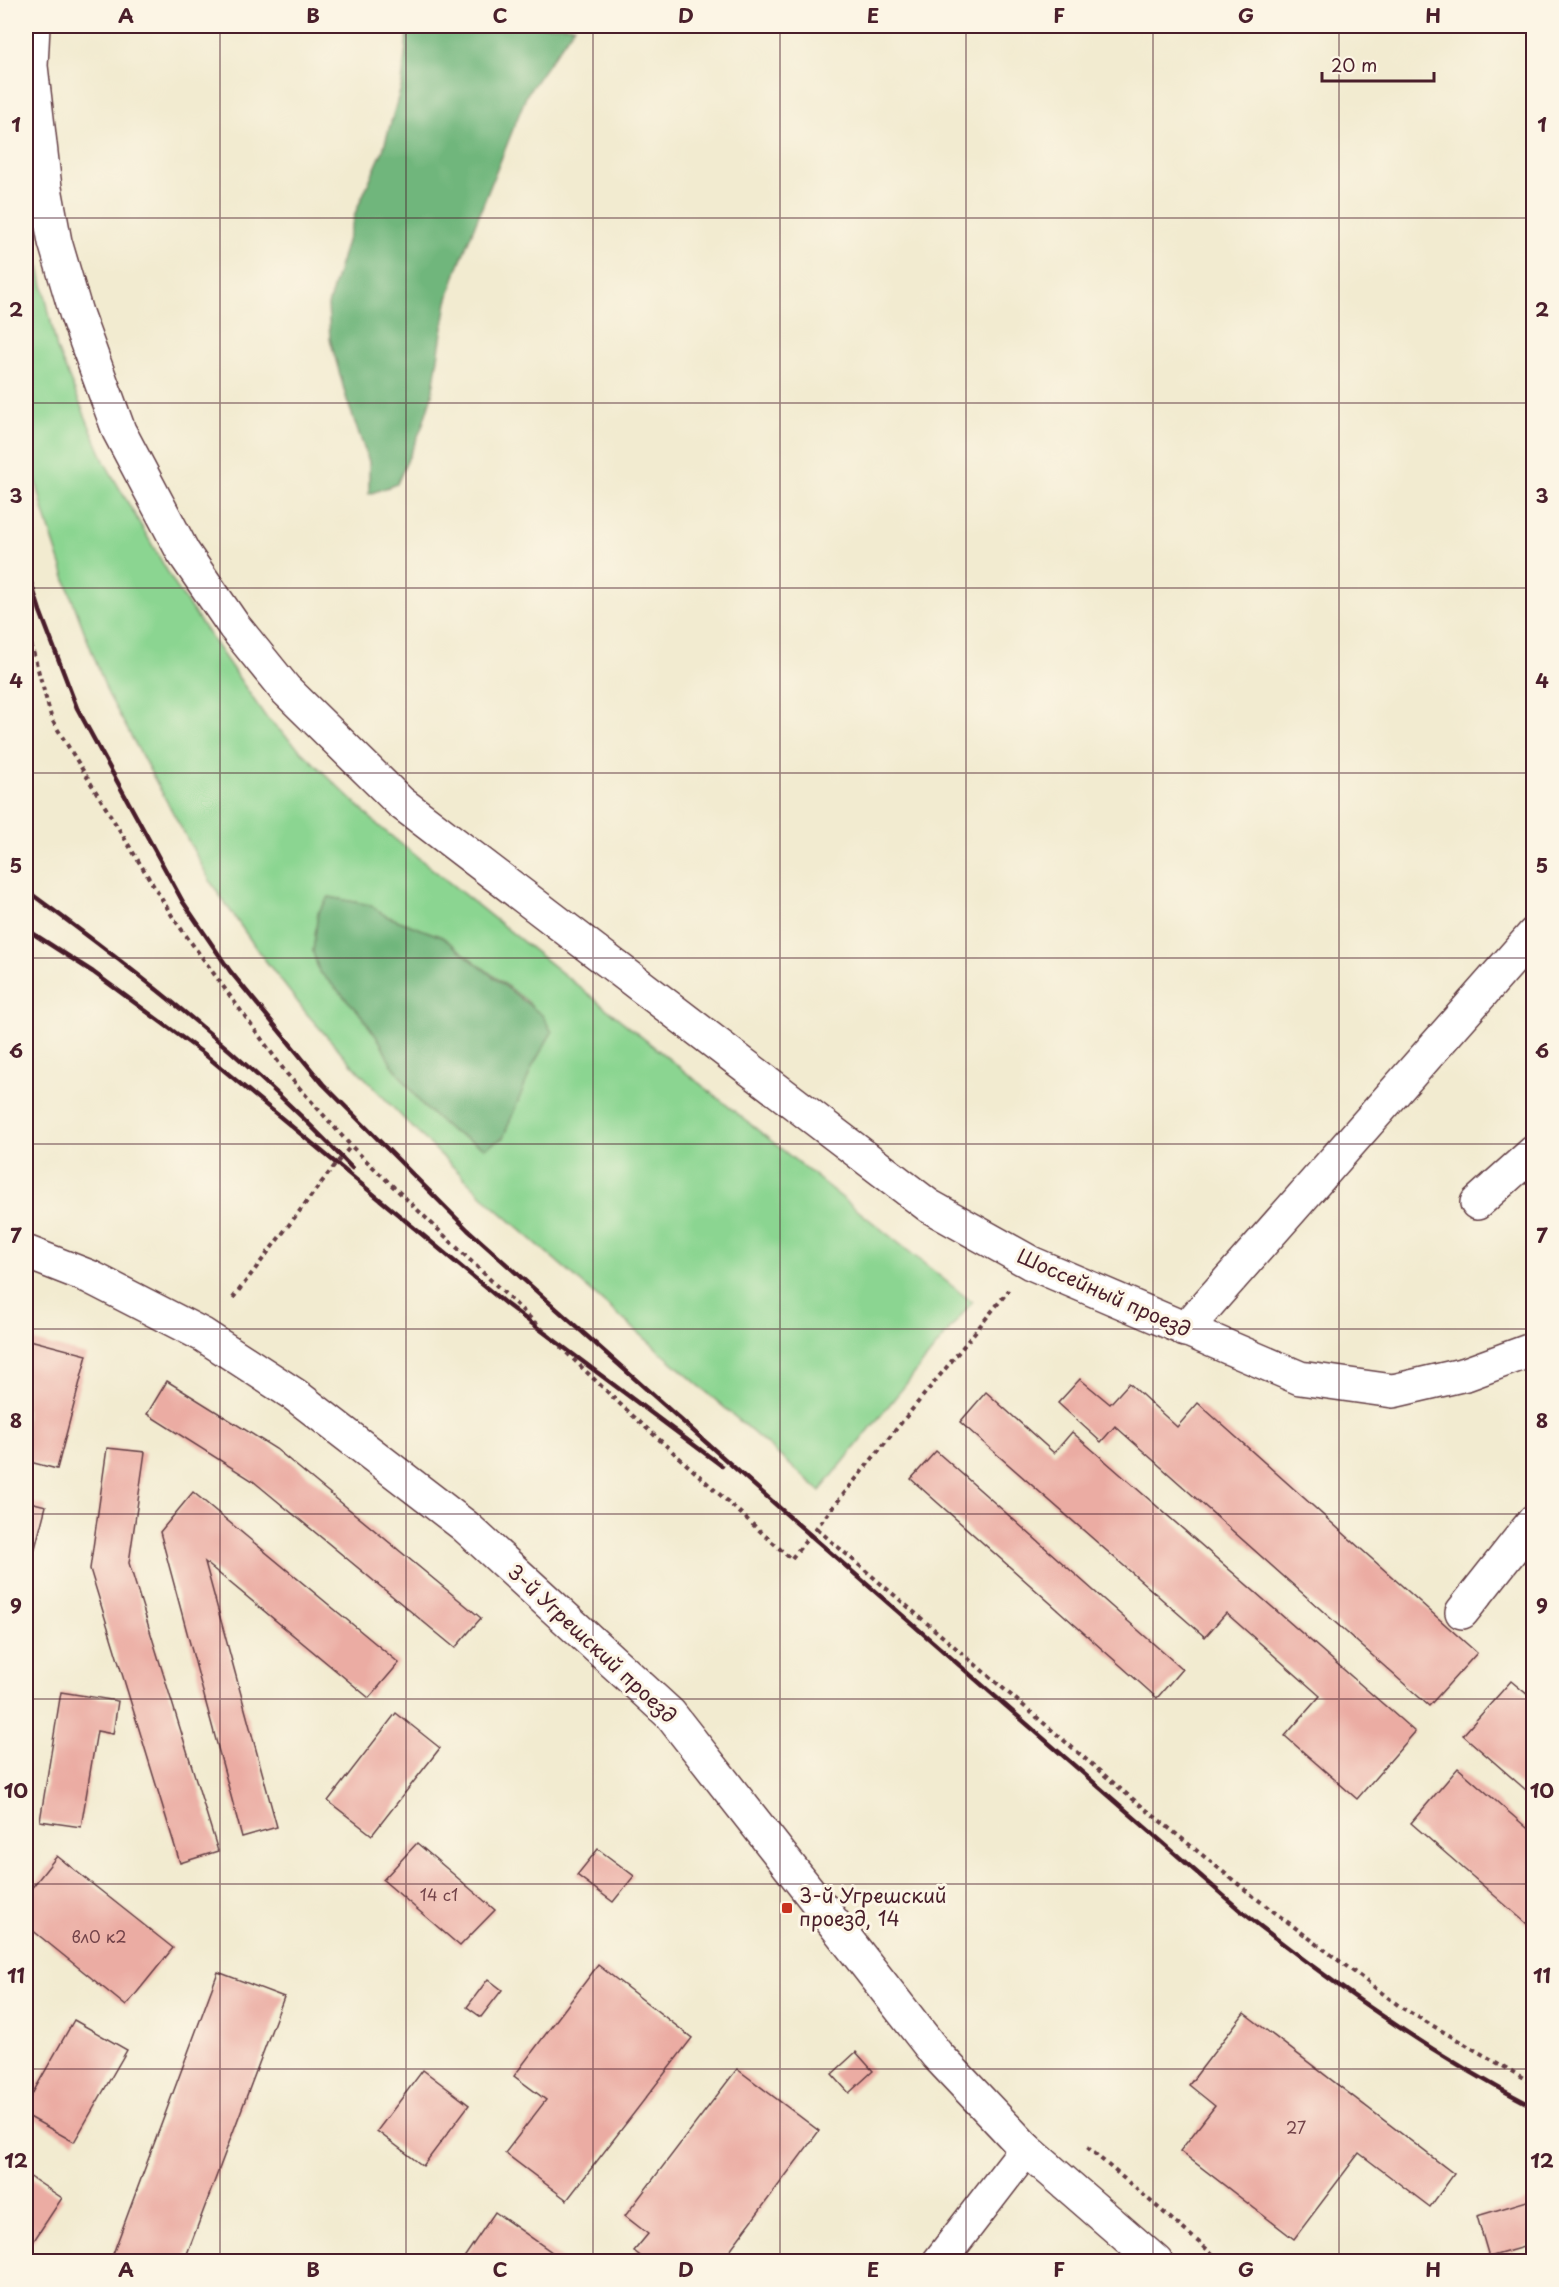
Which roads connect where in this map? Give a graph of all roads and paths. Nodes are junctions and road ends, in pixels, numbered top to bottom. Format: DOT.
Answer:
graph roads {
  1 [pos="33,26"];
  2 [pos="26,627"];
  3 [pos="1533,934"];
  4 [pos="351,1146"];
  5 [pos="1533,1152"];
  6 [pos="1477,1203"];
  7 [pos="26,1252"];
  8 [pos="1031,1263"];
  9 [pos="233,1298"];
  10 [pos="1185,1330"];
  11 [pos="1533,1349"];
  12 [pos="1533,1521"];
  13 [pos="817,1529"];
  14 [pos="1462,1612"];
  15 [pos="1533,2084"];
  16 [pos="1087,2147"];
  17 [pos="1026,2149"];
  18 [pos="939,2262"];
  19 [pos="1156,2262"];
  20 [pos="1222,2262"];
  1 -- 8 [label="street, Шоссейный проезд"];
  2 -- 4 [label="path"];
  3 -- 10 [label="street"];
  4 -- 9 [label="path, bridge"];
  4 -- 13 [label="path"];
  5 -- 6 [label="street"];
  7 -- 17 [label="street, 3-й Угрешский проезд"];
  8 -- 10 [label="street, Шоссейный проезд"];
  8 -- 13 [label="path"];
  10 -- 11 [label="street, Шоссейный проезд"];
  12 -- 14 [label="street"];
  13 -- 15 [label="path"];
  16 -- 20 [label="path"];
  17 -- 18 [label="street"];
  17 -- 19 [label="street, 3-й Угрешский проезд"];
}
